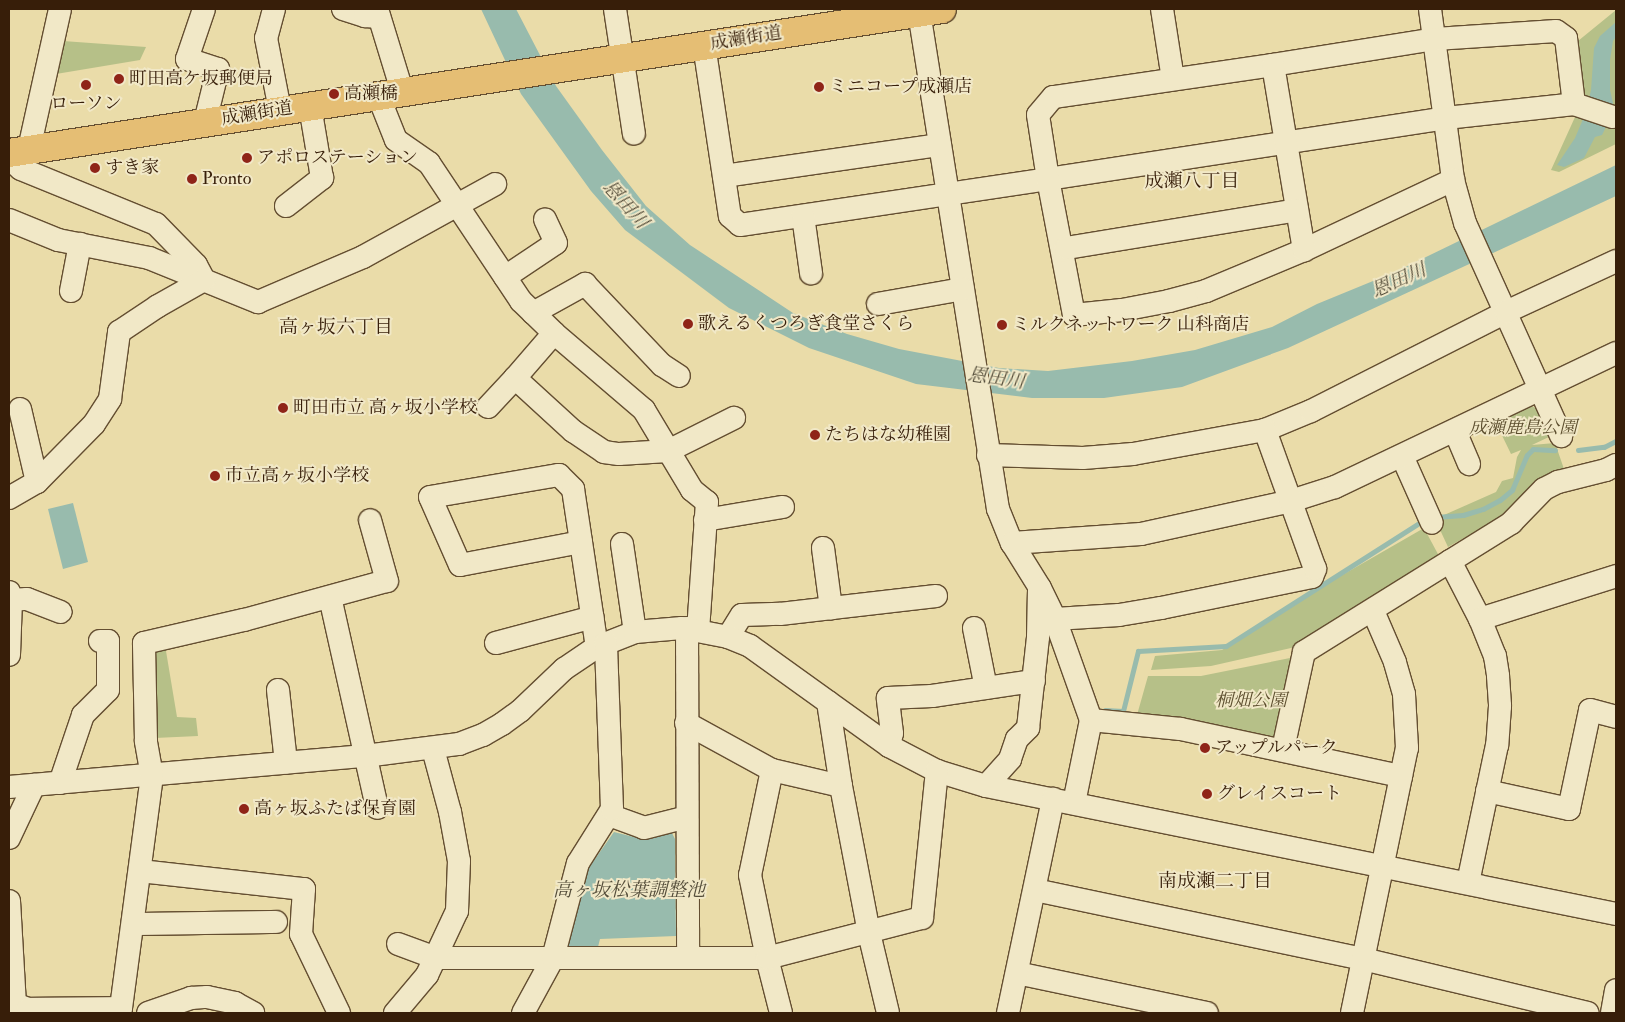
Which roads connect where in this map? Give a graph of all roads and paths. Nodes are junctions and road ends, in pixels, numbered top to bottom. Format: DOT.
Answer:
graph roads {
  1 [pos="60,9"];
  2 [pos="204,9"];
  3 [pos="274,9"];
  4 [pos="343,9"];
  5 [pos="614,9"];
  6 [pos="1162,9"];
  7 [pos="1430,9"];
  8 [pos="930,11"];
  9 [pos="378,13"];
  10 [pos="887,13"];
  11 [pos="1435,39"];
  12 [pos="704,45"];
  13 [pos="622,57"];
  14 [pos="1273,66"];
  15 [pos="1173,79"];
  16 [pos="390,93"];
  17 [pos="1574,104"];
  18 [pos="310,106"];
  19 [pos="280,110"];
  20 [pos="1613,117"];
  21 [pos="1446,118"];
  22 [pos="204,122"];
  23 [pos="634,134"];
  24 [pos="1286,142"];
  25 [pos="940,145"];
  26 [pos="16,153"];
  27 [pos="724,176"];
  28 [pos="1048,179"];
  29 [pos="1453,180"];
  30 [pos="495,184"];
  31 [pos="948,194"];
  32 [pos="457,204"];
  33 [pos="286,206"];
  34 [pos="1297,210"];
  35 [pos="803,216"];
  36 [pos="544,219"];
  37 [pos="9,220"];
  38 [pos="80,244"];
  39 [pos="1304,250"];
  40 [pos="1063,251"];
  41 [pos="1616,261"];
  42 [pos="811,274"];
  43 [pos="505,277"];
  44 [pos="204,280"];
  45 [pos="963,289"];
  46 [pos="71,291"];
  47 [pos="878,304"];
  48 [pos="527,307"];
  49 [pos="1506,312"];
  50 [pos="554,334"];
  51 [pos="1616,353"];
  52 [pos="678,376"];
  53 [pos="515,378"];
  54 [pos="1541,390"];
  55 [pos="488,407"];
  56 [pos="20,409"];
  57 [pos="734,418"];
  58 [pos="1264,430"];
  59 [pos="1455,431"];
  60 [pos="1561,436"];
  61 [pos="668,451"];
  62 [pos="988,455"];
  63 [pos="1402,456"];
  64 [pos="1469,464"];
  65 [pos="1616,465"];
  66 [pos="37,482"];
  67 [pos="9,498"];
  68 [pos="1291,501"];
  69 [pos="771,504"];
  70 [pos="370,520"];
  71 [pos="705,520"];
  72 [pos="1432,523"];
  73 [pos="581,542"];
  74 [pos="1012,543"];
  75 [pos="622,544"];
  76 [pos="823,548"];
  77 [pos="1450,561"];
  78 [pos="1616,576"];
  79 [pos="1040,588"];
  80 [pos="10,596"];
  81 [pos="936,596"];
  82 [pos="330,597"];
  83 [pos="831,608"];
  84 [pos="1373,611"];
  85 [pos="61,612"];
  86 [pos="593,617"];
  87 [pos="1055,619"];
  88 [pos="1480,619"];
  89 [pos="974,628"];
  90 [pos="692,629"];
  91 [pos="635,632"];
  92 [pos="728,637"];
  93 [pos="100,641"];
  94 [pos="496,642"];
  95 [pos="601,645"];
  96 [pos="9,655"];
  97 [pos="1034,681"];
  98 [pos="986,688"];
  99 [pos="278,690"];
  100 [pos="828,702"];
  101 [pos="1616,717"];
  102 [pos="1091,720"];
  103 [pos="686,723"];
  104 [pos="889,746"];
  105 [pos="433,749"];
  106 [pos="1282,749"];
  107 [pos="365,756"];
  108 [pos="286,763"];
  109 [pos="772,770"];
  110 [pos="936,771"];
  111 [pos="152,776"];
  112 [pos="1401,776"];
  113 [pos="60,783"];
  114 [pos="34,785"];
  115 [pos="841,786"];
  116 [pos="986,786"];
  117 [pos="9,787"];
  118 [pos="1487,790"];
  119 [pos="1064,801"];
  120 [pos="377,808"];
  121 [pos="609,815"];
  122 [pos="687,817"];
  123 [pos="9,838"];
  124 [pos="1382,866"];
  125 [pos="140,871"];
  126 [pos="1468,883"];
  127 [pos="1035,890"];
  128 [pos="9,901"];
  129 [pos="1616,914"];
  130 [pos="276,922"];
  131 [pos="133,924"];
  132 [pos="869,932"];
  133 [pos="398,944"];
  134 [pos="436,958"];
  135 [pos="553,958"];
  136 [pos="688,958"];
  137 [pos="766,958"];
  138 [pos="1363,959"];
  139 [pos="1017,973"];
  140 [pos="1616,990"];
  141 [pos="1530,1006"];
  142 [pos="28,1011"];
  143 [pos="125,1011"];
  144 [pos="148,1013"];
  145 [pos="253,1013"];
  146 [pos="339,1013"];
  147 [pos="395,1013"];
  148 [pos="523,1013"];
  149 [pos="780,1013"];
  150 [pos="888,1013"];
  151 [pos="1008,1013"];
  152 [pos="1207,1013"];
  153 [pos="1352,1013"];
  154 [pos="1588,1013"];
  155 [pos="1612,1013"];
  1 -- 26 [label="street"];
  2 -- 22 [label="street"];
  3 -- 19 [label="street"];
  4 -- 9 [label="street"];
  5 -- 13 [label="street"];
  6 -- 15 [label="street"];
  7 -- 11 [label="street"];
  8 -- 10 [label="main road, 成瀬街道"];
  8 -- 25 [label="street"];
  9 -- 16 [label="street"];
  10 -- 12 [label="main road, 成瀬街道"];
  11 -- 14 [label="street"];
  11 -- 17 [label="street"];
  11 -- 21 [label="street"];
  12 -- 13 [label="main road, 成瀬街道"];
  12 -- 27 [label="street"];
  13 -- 16 [label="main road, 成瀬街道"];
  13 -- 23 [label="street"];
  14 -- 15 [label="street"];
  14 -- 24 [label="street"];
  15 -- 28 [label="street"];
  16 -- 18 [label="main road, 成瀬街道"];
  16 -- 32 [label="street"];
  17 -- 20 [label="street"];
  17 -- 21 [label="street"];
  18 -- 19 [label="main road, 成瀬街道"];
  18 -- 33 [label="street"];
  19 -- 22 [label="main road, 成瀬街道"];
  21 -- 24 [label="street"];
  21 -- 29 [label="street"];
  22 -- 26 [label="main road, 成瀬街道"];
  24 -- 28 [label="street"];
  24 -- 34 [label="street"];
  25 -- 27 [label="street"];
  25 -- 31 [label="street"];
  26 -- 44 [label="street"];
  27 -- 35 [label="street"];
  28 -- 31 [label="street"];
  28 -- 40 [label="street"];
  29 -- 39 [label="street"];
  29 -- 49 [label="street"];
  30 -- 32 [label="street"];
  31 -- 35 [label="street"];
  31 -- 45 [label="street"];
  32 -- 43 [label="street"];
  32 -- 44 [label="street"];
  34 -- 39 [label="street"];
  34 -- 40 [label="street"];
  35 -- 42 [label="street"];
  36 -- 43 [label="street"];
  37 -- 38 [label="street"];
  38 -- 44 [label="street"];
  38 -- 46 [label="street"];
  39 -- 40 [label="street"];
  41 -- 49 [label="street"];
  43 -- 48 [label="street"];
  44 -- 66 [label="street"];
  45 -- 47 [label="street"];
  45 -- 62 [label="street"];
  48 -- 50 [label="street"];
  48 -- 52 [label="street"];
  49 -- 54 [label="street"];
  49 -- 58 [label="street"];
  50 -- 53 [label="street"];
  50 -- 61 [label="street"];
  51 -- 54 [label="street"];
  53 -- 55 [label="street"];
  53 -- 61 [label="street"];
  54 -- 59 [label="street"];
  54 -- 60 [label="street"];
  56 -- 66 [label="street"];
  57 -- 61 [label="street"];
  58 -- 62 [label="street"];
  58 -- 68 [label="street"];
  59 -- 63 [label="street"];
  59 -- 64 [label="street"];
  61 -- 71 [label="street"];
  62 -- 74 [label="street"];
  63 -- 68 [label="street"];
  63 -- 72 [label="street"];
  65 -- 77 [label="street"];
  66 -- 67 [label="street"];
  68 -- 74 [label="street"];
  68 -- 87 [label="street"];
  69 -- 71 [label="street"];
  70 -- 82 [label="street"];
  71 -- 90 [label="street"];
  73 -- 73 [label="street"];
  73 -- 86 [label="street"];
  74 -- 79 [label="street"];
  75 -- 91 [label="street"];
  76 -- 83 [label="street"];
  77 -- 84 [label="street"];
  77 -- 88 [label="street"];
  78 -- 88 [label="street"];
  79 -- 87 [label="street"];
  79 -- 97 [label="street"];
  80 -- 85 [label="street"];
  80 -- 96 [label="street"];
  81 -- 83 [label="street"];
  82 -- 107 [label="street"];
  82 -- 111 [label="street"];
  83 -- 92 [label="street"];
  84 -- 106 [label="street"];
  84 -- 112 [label="street"];
  86 -- 94 [label="street"];
  86 -- 95 [label="street"];
  87 -- 102 [label="street"];
  88 -- 118 [label="street"];
  89 -- 98 [label="street"];
  90 -- 91 [label="street"];
  90 -- 92 [label="street"];
  90 -- 103 [label="street"];
  91 -- 95 [label="street"];
  92 -- 100 [label="street"];
  93 -- 113 [label="street"];
  95 -- 105 [label="street"];
  95 -- 121 [label="street"];
  97 -- 98 [label="street"];
  97 -- 116 [label="street"];
  98 -- 104 [label="street"];
  99 -- 108 [label="street"];
  100 -- 104 [label="street"];
  100 -- 115 [label="street"];
  101 -- 118 [label="street"];
  102 -- 106 [label="street"];
  102 -- 119 [label="street"];
  103 -- 109 [label="street"];
  103 -- 122 [label="street"];
  104 -- 110 [label="street"];
  105 -- 107 [label="street"];
  105 -- 134 [label="street"];
  106 -- 112 [label="street"];
  107 -- 108 [label="street"];
  107 -- 120 [label="street"];
  108 -- 111 [label="street"];
  109 -- 115 [label="street"];
  109 -- 137 [label="street"];
  110 -- 116 [label="street"];
  110 -- 132 [label="street"];
  111 -- 113 [label="street"];
  111 -- 125 [label="street"];
  112 -- 124 [label="street"];
  113 -- 114 [label="street"];
  114 -- 117 [label="street"];
  114 -- 123 [label="street"];
  115 -- 132 [label="street"];
  116 -- 119 [label="street"];
  118 -- 126 [label="street"];
  119 -- 124 [label="street"];
  119 -- 127 [label="street"];
  121 -- 122 [label="street"];
  121 -- 135 [label="street"];
  122 -- 136 [label="street"];
  124 -- 126 [label="street"];
  124 -- 138 [label="street"];
  125 -- 131 [label="street"];
  125 -- 146 [label="street"];
  126 -- 129 [label="street"];
  127 -- 138 [label="street"];
  127 -- 139 [label="street"];
  128 -- 142 [label="street"];
  130 -- 131 [label="street"];
  131 -- 143 [label="street"];
  132 -- 137 [label="street"];
  132 -- 150 [label="street"];
  133 -- 134 [label="street"];
  134 -- 135 [label="street"];
  134 -- 147 [label="street"];
  135 -- 136 [label="street"];
  135 -- 148 [label="street"];
  136 -- 137 [label="street"];
  137 -- 149 [label="street"];
  138 -- 141 [label="street"];
  138 -- 153 [label="street"];
  139 -- 151 [label="street"];
  139 -- 152 [label="street"];
  140 -- 155 [label="street"];
  141 -- 154 [label="street"];
  142 -- 143 [label="street"];
  144 -- 145 [label="street"];
}
